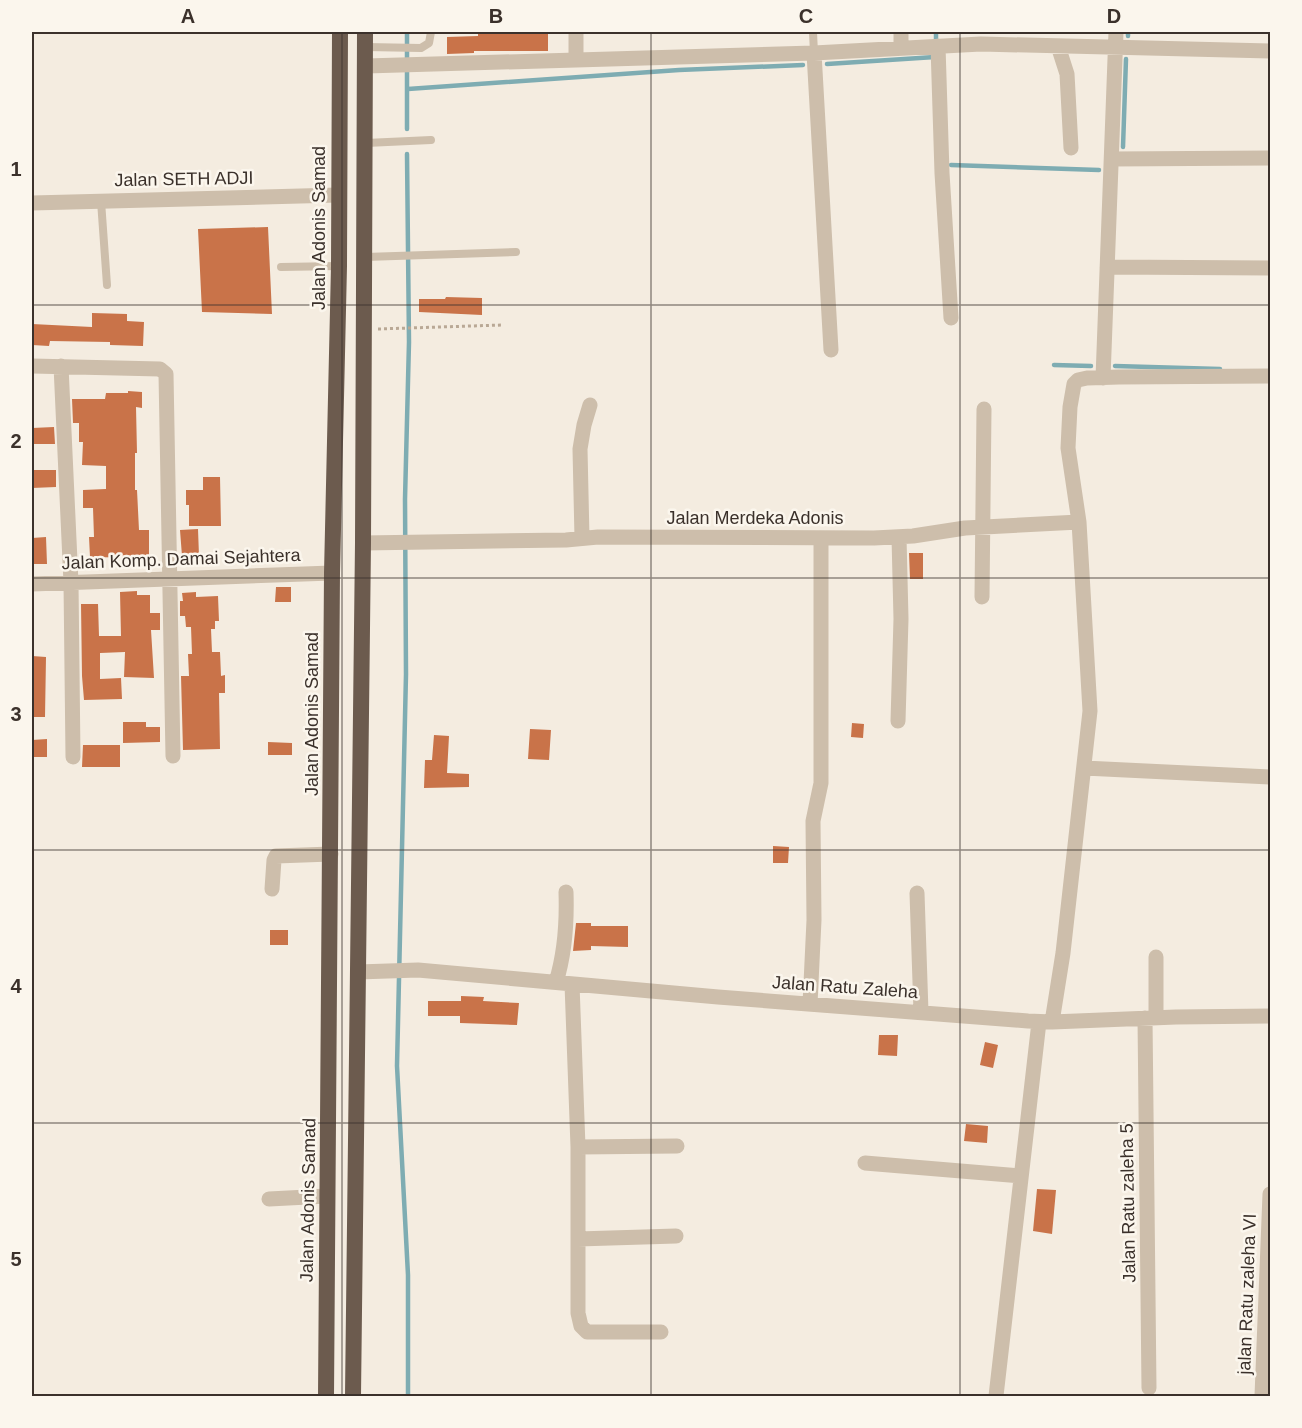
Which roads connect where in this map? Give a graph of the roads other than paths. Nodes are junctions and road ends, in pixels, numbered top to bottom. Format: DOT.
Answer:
graph roads {
  1 [pos="340,32"];
  2 [pos="431,32"];
  3 [pos="576,32"];
  4 [pos="813,32"];
  5 [pos="901,32"];
  6 [pos="1116,32"];
  7 [pos="366,39"];
  8 [pos="938,46"];
  9 [pos="1058,46"];
  10 [pos="901,48"];
  11 [pos="1115,48"];
  12 [pos="1270,51"];
  13 [pos="814,53"];
  14 [pos="576,60"];
  15 [pos="366,66"];
  16 [pos="431,140"];
  17 [pos="366,143"];
  18 [pos="1071,148"];
  19 [pos="1270,158"];
  20 [pos="1112,159"];
  21 [pos="338,195"];
  22 [pos="101,201"];
  23 [pos="32,203"];
  24 [pos="516,252"];
  25 [pos="365,256"];
  26 [pos="339,266"];
  27 [pos="282,267"];
  28 [pos="1107,267"];
  29 [pos="1270,268"];
  30 [pos="107,285"];
  31 [pos="951,318"];
  32 [pos="831,350"];
  33 [pos="32,366"];
  34 [pos="62,366"];
  35 [pos="1270,376"];
  36 [pos="1102,378"];
  37 [pos="590,405"];
  38 [pos="984,409"];
  39 [pos="364,421"];
  40 [pos="336,422"];
  41 [pos="1079,522"];
  42 [pos="982,527"];
  43 [pos="899,537"];
  44 [pos="582,538"];
  45 [pos="821,539"];
  46 [pos="363,543"];
  47 [pos="332,573"];
  48 [pos="170,580"];
  49 [pos="71,583"];
  50 [pos="32,584"];
  51 [pos="982,597"];
  52 [pos="898,721"];
  53 [pos="173,756"];
  54 [pos="73,757"];
  55 [pos="1084,768"];
  56 [pos="1270,777"];
  57 [pos="331,854"];
  58 [pos="272,889"];
  59 [pos="566,892"];
  60 [pos="917,893"];
  61 [pos="1156,957"];
  62 [pos="358,972"];
  63 [pos="556,982"];
  64 [pos="572,984"];
  65 [pos="810,1004"];
  66 [pos="921,1012"];
  67 [pos="1270,1016"];
  68 [pos="1151,1018"];
  69 [pos="1045,1022"];
  70 [pos="677,1146"];
  71 [pos="578,1147"];
  72 [pos="865,1163"];
  73 [pos="1020,1176"];
  74 [pos="1270,1194"];
  75 [pos="327,1196"];
  76 [pos="269,1199"];
  77 [pos="676,1236"];
  78 [pos="578,1239"];
  79 [pos="1269,1281"];
  80 [pos="661,1332"];
  81 [pos="1267,1368"];
  82 [pos="1149,1388"];
  83 [pos="326,1396"];
  84 [pos="353,1396"];
  85 [pos="996,1396"];
  86 [pos="1262,1396"];
  1 -- 21 [label="highway, Jalan Adonis Samad"];
  2 -- 7 [label="lane"];
  3 -- 14 [label="street"];
  4 -- 13 [label="lane"];
  5 -- 10 [label="street"];
  6 -- 11 [label="street"];
  7 -- 15 [label="highway"];
  8 -- 9 [label="street"];
  8 -- 10 [label="street"];
  8 -- 31 [label="street"];
  9 -- 11 [label="street"];
  9 -- 18 [label="street"];
  10 -- 13 [label="street"];
  11 -- 12 [label="street"];
  11 -- 20 [label="street"];
  13 -- 14 [label="street"];
  13 -- 32 [label="street"];
  14 -- 15 [label="street"];
  15 -- 17 [label="highway"];
  16 -- 17 [label="lane"];
  17 -- 25 [label="highway"];
  19 -- 20 [label="street"];
  20 -- 28 [label="street"];
  21 -- 22 [label="street, Jalan SETH ADJI"];
  21 -- 26 [label="highway, Jalan Adonis Samad"];
  22 -- 23 [label="street, Jalan SETH ADJI"];
  22 -- 30 [label="lane"];
  24 -- 25 [label="lane"];
  25 -- 39 [label="highway"];
  26 -- 27 [label="lane"];
  26 -- 40 [label="highway, Jalan Adonis Samad"];
  28 -- 29 [label="street"];
  28 -- 36 [label="street"];
  33 -- 34 [label="street"];
  34 -- 48 [label="street"];
  34 -- 49 [label="street"];
  35 -- 36 [label="street"];
  36 -- 41 [label="street"];
  37 -- 44 [label="street"];
  38 -- 42 [label="street"];
  39 -- 40 [label="highway"];
  39 -- 46 [label="highway"];
  40 -- 47 [label="highway, Jalan Adonis Samad"];
  41 -- 42 [label="street, Jalan Merdeka Adonis"];
  41 -- 55 [label="street"];
  42 -- 43 [label="street, Jalan Merdeka Adonis"];
  42 -- 51 [label="street"];
  43 -- 45 [label="street, Jalan Merdeka Adonis"];
  43 -- 52 [label="street"];
  44 -- 45 [label="street, Jalan Merdeka Adonis"];
  44 -- 46 [label="street, Jalan Merdeka Adonis"];
  45 -- 65 [label="street"];
  46 -- 62 [label="highway"];
  47 -- 48 [label="street, Jalan Komp. Damai Sejahtera"];
  47 -- 57 [label="highway, Jalan Adonis Samad"];
  48 -- 49 [label="street, Jalan Komp. Damai Sejahtera"];
  48 -- 53 [label="street"];
  49 -- 50 [label="street, Jalan Komp. Damai Sejahtera"];
  49 -- 54 [label="street"];
  55 -- 56 [label="street"];
  55 -- 69 [label="street"];
  57 -- 58 [label="street"];
  57 -- 75 [label="highway, Jalan Adonis Samad"];
  59 -- 63 [label="street"];
  60 -- 66 [label="street"];
  61 -- 68 [label="street, Jalan Ratu zaleha 5"];
  62 -- 63 [label="street, Jalan Ratu Zaleha"];
  62 -- 84 [label="highway"];
  63 -- 64 [label="street, Jalan Ratu Zaleha"];
  64 -- 65 [label="street, Jalan Ratu Zaleha"];
  64 -- 71 [label="street"];
  65 -- 66 [label="street, Jalan Ratu Zaleha"];
  66 -- 69 [label="street, Jalan Ratu Zaleha"];
  67 -- 68 [label="street, Jalan Ratu Zaleha"];
  68 -- 69 [label="street, Jalan Ratu Zaleha"];
  68 -- 82 [label="street, Jalan Ratu zaleha 5"];
  69 -- 73 [label="street"];
  70 -- 71 [label="street"];
  71 -- 78 [label="street"];
  72 -- 73 [label="street"];
  73 -- 85 [label="street"];
  74 -- 79 [label="street, jalan Ratu zaleha VI"];
  75 -- 76 [label="street"];
  75 -- 83 [label="highway, Jalan Adonis Samad"];
  77 -- 78 [label="street"];
  78 -- 80 [label="street"];
  79 -- 81 [label="street, jalan Ratu zaleha VI"];
  81 -- 86 [label="street, jalan Ratu zaleha VI"];
}
